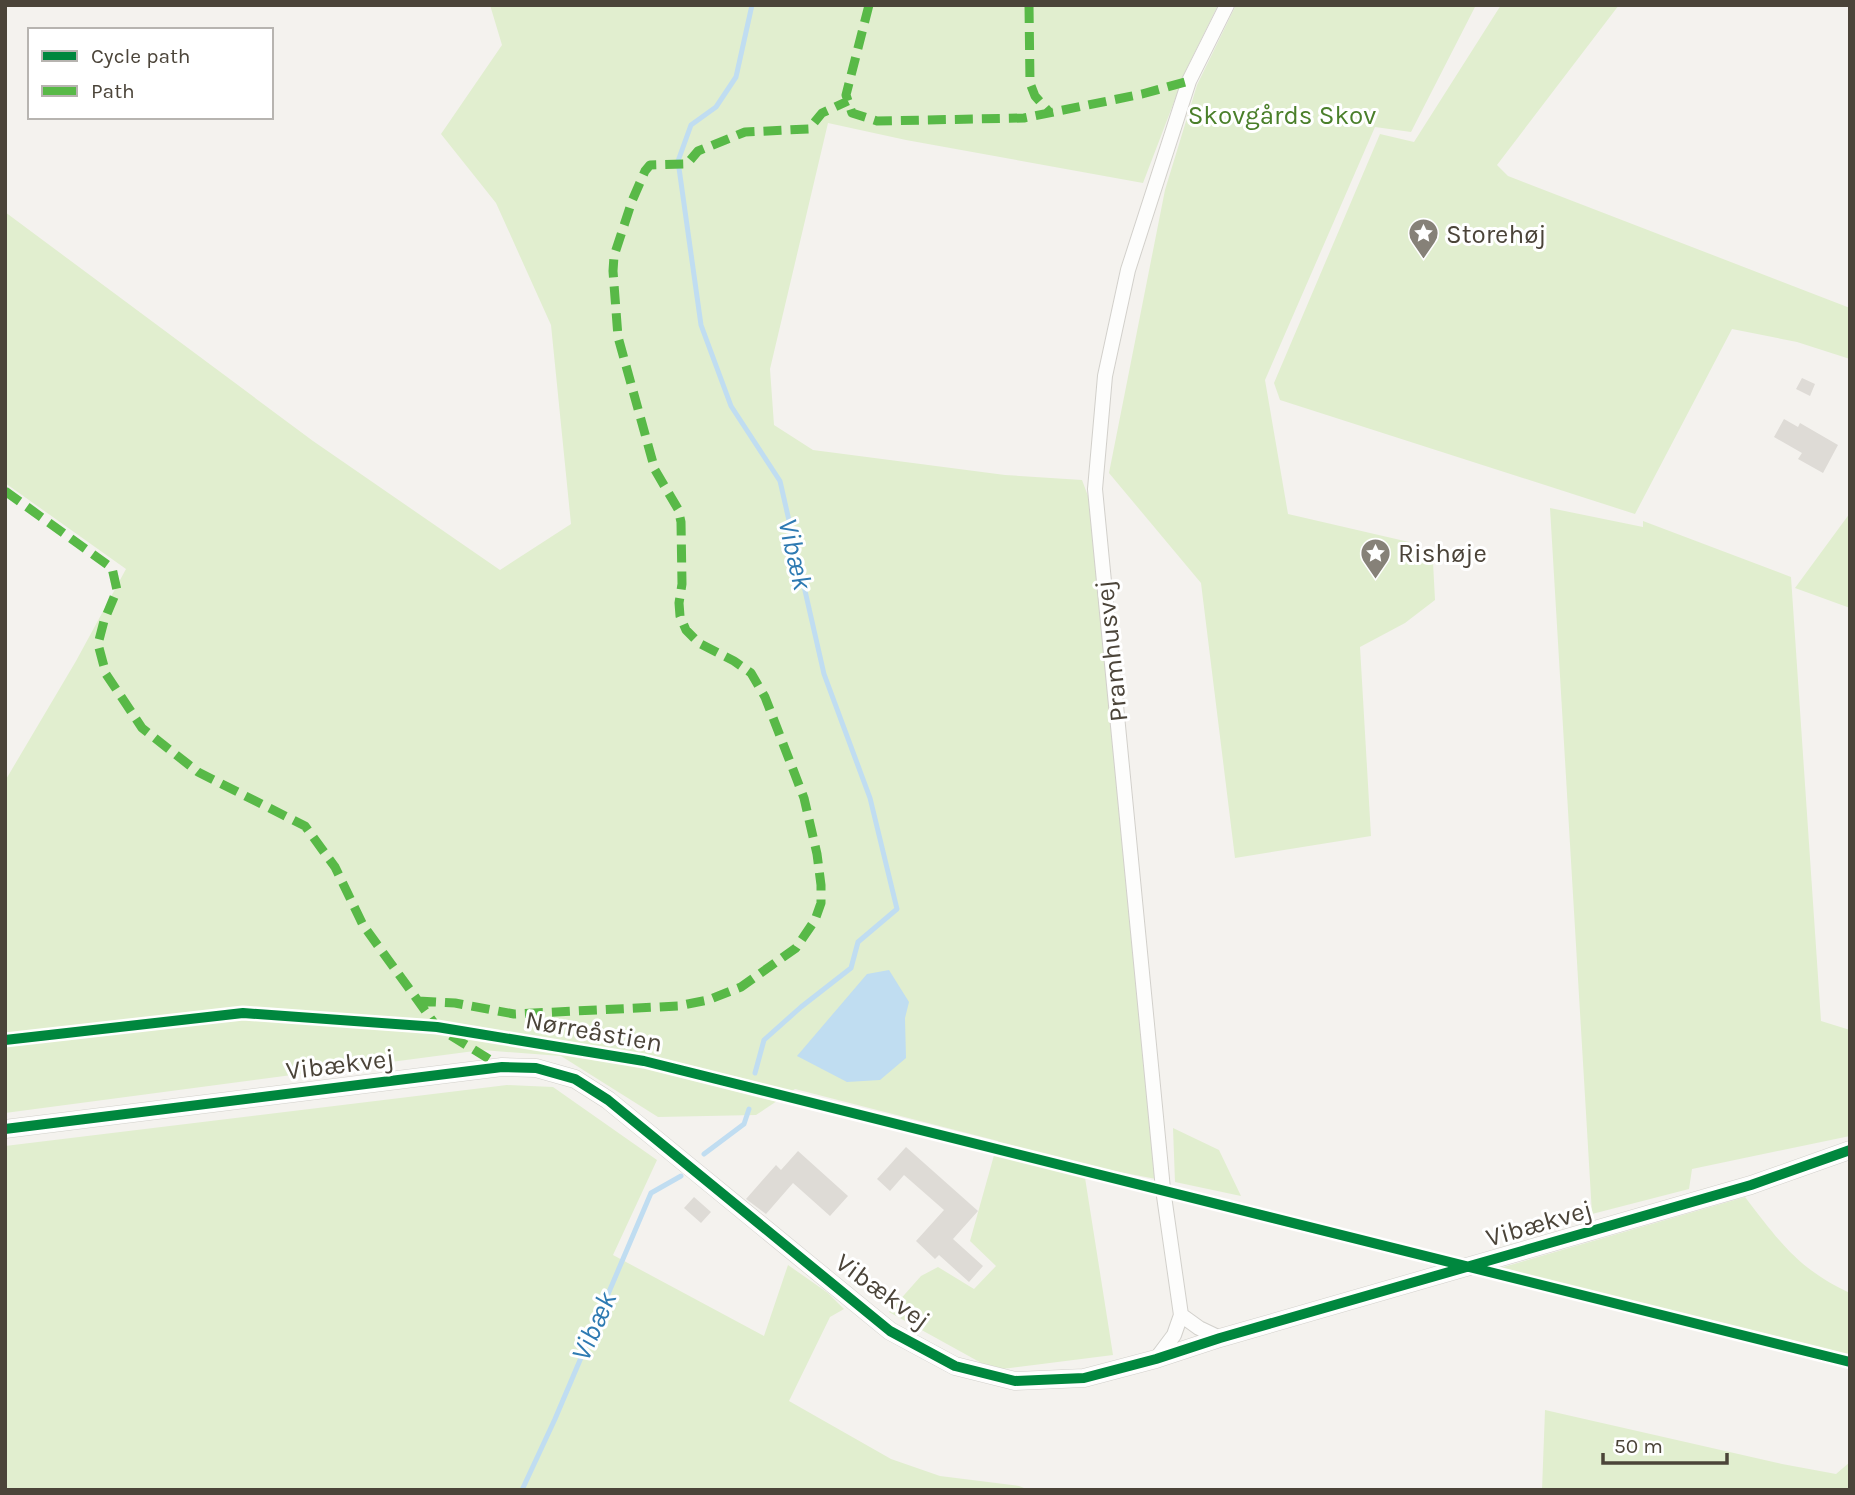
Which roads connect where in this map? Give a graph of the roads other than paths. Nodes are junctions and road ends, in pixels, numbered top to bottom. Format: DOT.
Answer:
graph roads {
  1 [pos="1227,5"];
  2 [pos="5,1129"];
  3 [pos="1850,1150"];
  4 [pos="1181,1315"];
  5 [pos="1220,1338"];
  6 [pos="1156,1359"];
  1 -- 4 [label="street, Pramhusvej"];
  2 -- 6 [label="street, Vibækvej"];
  3 -- 5 [label="street, Vibækvej"];
  4 -- 5 [label="street"];
  4 -- 6 [label="street"];
  5 -- 6 [label="street, Vibækvej"];
}
